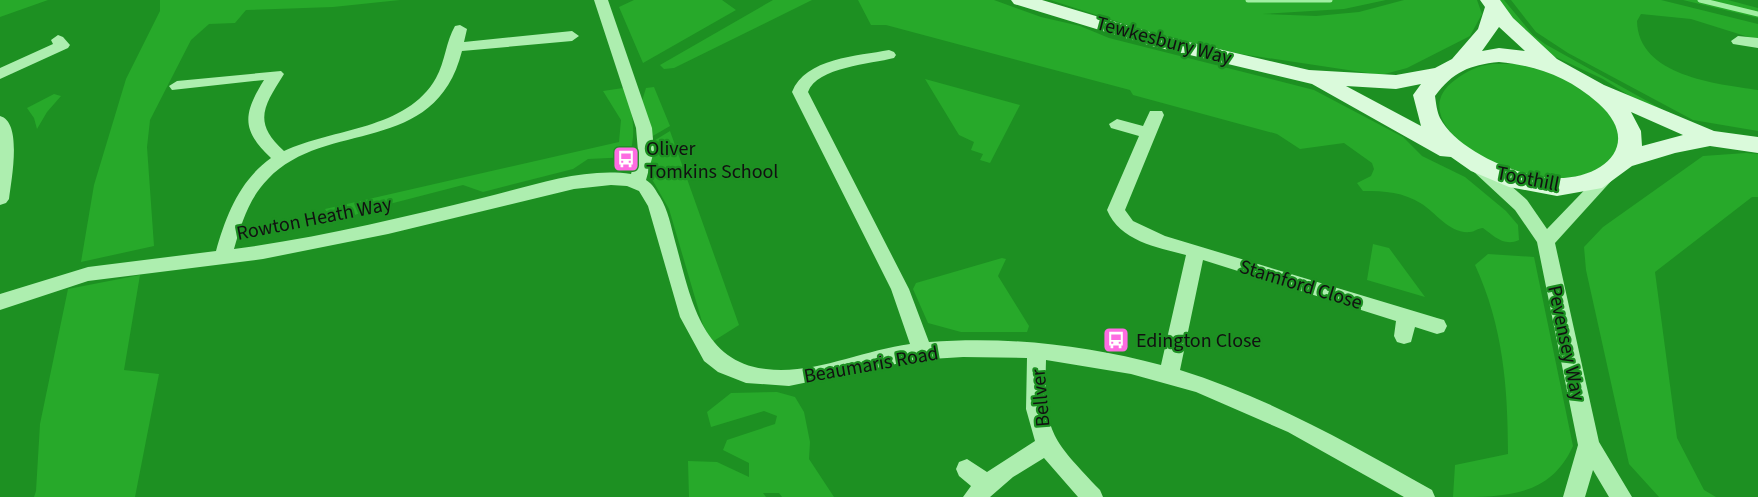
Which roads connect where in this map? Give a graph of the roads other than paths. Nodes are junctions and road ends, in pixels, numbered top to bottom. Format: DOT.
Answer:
graph roads {
  1 [pos="602,0"];
  2 [pos="1021,0"];
  3 [pos="1492,4"];
  4 [pos="460,29"];
  5 [pos="572,36"];
  6 [pos="58,40"];
  7 [pos="1738,41"];
  8 [pos="1758,43"];
  9 [pos="457,46"];
  10 [pos="889,55"];
  11 [pos="1551,64"];
  12 [pos="1452,67"];
  13 [pos="0,74"];
  14 [pos="1309,76"];
  15 [pos="1584,82"];
  16 [pos="177,86"];
  17 [pos="1156,115"];
  18 [pos="0,121"];
  19 [pos="1117,124"];
  20 [pos="1148,133"];
  21 [pos="1710,138"];
  22 [pos="1758,145"];
  23 [pos="282,158"];
  24 [pos="1624,160"];
  25 [pos="1472,163"];
  26 [pos="1605,179"];
  27 [pos="637,182"];
  28 [pos="0,199"];
  29 [pos="1546,241"];
  30 [pos="1196,251"];
  31 [pos="223,257"];
  32 [pos="0,302"];
  33 [pos="1437,326"];
  34 [pos="922,351"];
  35 [pos="1037,351"];
  36 [pos="1169,375"];
  37 [pos="1047,445"];
  38 [pos="1590,445"];
  39 [pos="966,469"];
  40 [pos="980,492"];
  41 [pos="1092,497"];
  42 [pos="1424,497"];
  43 [pos="1574,497"];
  44 [pos="1620,497"];
  1 -- 27 [label="street"];
  2 -- 14 [label="main road, Tewkesbury Way"];
  3 -- 11 [label="main road"];
  3 -- 12 [label="main road, Toothill"];
  4 -- 9 [label="street"];
  5 -- 9 [label="street"];
  6 -- 13 [label="street"];
  7 -- 8 [label="street"];
  9 -- 23 [label="street"];
  10 -- 34 [label="street"];
  11 -- 12 [label="main road"];
  11 -- 15 [label="main road"];
  12 -- 14 [label="main road, Tewkesbury Way"];
  12 -- 25 [label="main road, Toothill"];
  14 -- 25 [label="main road, Tewkesbury Way"];
  15 -- 21 [label="main road"];
  15 -- 24 [label="main road"];
  16 -- 23 [label="street"];
  17 -- 20 [label="street, Stamford Close"];
  18 -- 28 [label="street"];
  19 -- 20 [label="street"];
  20 -- 30 [label="street, Stamford Close"];
  21 -- 22 [label="main road"];
  21 -- 24 [label="main road"];
  23 -- 31 [label="street"];
  24 -- 26 [label="main road"];
  25 -- 26 [label="main road, Toothill"];
  25 -- 29 [label="street, Pevensey Way"];
  26 -- 29 [label="street"];
  27 -- 31 [label="street, Rowton Heath Way"];
  27 -- 34 [label="street, Beaumaris Road"];
  29 -- 38 [label="street, Pevensey Way"];
  30 -- 33 [label="street, Stamford Close"];
  30 -- 36 [label="street"];
  31 -- 32 [label="street, Rowton Heath Way"];
  34 -- 35 [label="street, Beaumaris Road"];
  35 -- 36 [label="street, Beaumaris Road"];
  35 -- 37 [label="street, Bellver"];
  36 -- 42 [label="street, Beaumaris Road"];
  37 -- 40 [label="street, Bellver"];
  37 -- 41 [label="street, Bellver"];
  38 -- 43 [label="street, Pevensey Way"];
  38 -- 44 [label="street, Pevensey Way"];
  39 -- 40 [label="street, Bellver"];
}
